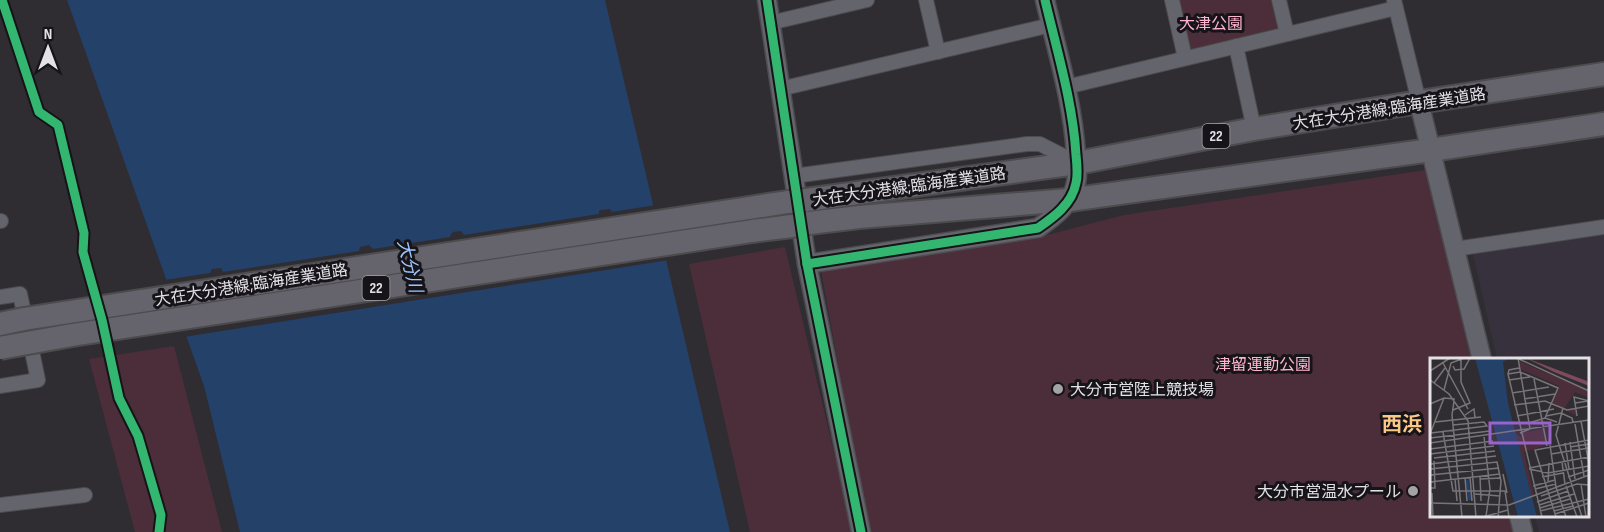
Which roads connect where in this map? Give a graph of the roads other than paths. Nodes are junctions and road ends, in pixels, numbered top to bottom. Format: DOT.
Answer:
graph roads {
  1 [pos="767,0"];
  2 [pos="867,0"];
  3 [pos="926,0"];
  4 [pos="1045,0"];
  5 [pos="1172,0"];
  6 [pos="1279,0"];
  7 [pos="1395,4"];
  8 [pos="770,23"];
  9 [pos="1051,25"];
  10 [pos="1287,34"];
  11 [pos="1236,46"];
  12 [pos="938,52"];
  13 [pos="1185,58"];
  14 [pos="1604,74"];
  15 [pos="1066,87"];
  16 [pos="780,89"];
  17 [pos="1419,102"];
  18 [pos="1604,124"];
  19 [pos="1254,129"];
  20 [pos="1431,150"];
  21 [pos="1077,163"];
  22 [pos="794,176"];
  23 [pos="1070,200"];
  24 [pos="1604,226"];
  25 [pos="1455,249"];
  26 [pos="807,264"];
  27 [pos="0,297"];
  28 [pos="0,324"];
  29 [pos="0,348"];
  30 [pos="1482,358"];
  31 [pos="0,386"];
  32 [pos="85,495"];
  33 [pos="0,505"];
  34 [pos="1519,517"];
  35 [pos="861,532"];
  36 [pos="1523,532"];
  1 -- 8 [label="street"];
  2 -- 8 [label="street"];
  3 -- 12 [label="street"];
  4 -- 9 [label="street"];
  5 -- 13 [label="street"];
  6 -- 10 [label="street"];
  7 -- 10 [label="street"];
  7 -- 17 [label="street"];
  8 -- 16 [label="street"];
  9 -- 12 [label="street"];
  9 -- 15 [label="street"];
  10 -- 11 [label="street"];
  11 -- 13 [label="street"];
  11 -- 19 [label="street"];
  12 -- 16 [label="street"];
  13 -- 15 [label="street"];
  14 -- 17 [label="main road, 大在大分港線;臨海産業道路 / 22"];
  15 -- 21 [label="street"];
  16 -- 22 [label="street"];
  17 -- 19 [label="main road, 大在大分港線;臨海産業道路 / 22"];
  17 -- 20 [label="street"];
  18 -- 20 [label="main road, 大在大分港線;臨海産業道路 / 22"];
  19 -- 21 [label="main road, 大在大分港線;臨海産業道路 / 22"];
  20 -- 23 [label="main road, 大在大分港線;臨海産業道路 / 22"];
  20 -- 25 [label="street"];
  21 -- 22 [label="street"];
  21 -- 23 [label="street"];
  21 -- 28 [label="main road, 大在大分港線;臨海産業道路 / 22, bridge"];
  22 -- 26 [label="street"];
  23 -- 26 [label="street"];
  23 -- 29 [label="main road, 大在大分港線;臨海産業道路 / 22, bridge"];
  24 -- 25 [label="street"];
  25 -- 30 [label="street"];
  26 -- 35 [label="street"];
  27 -- 31 [label="street"];
  32 -- 33 [label="street"];
  34 -- 36 [label="street"];
}
